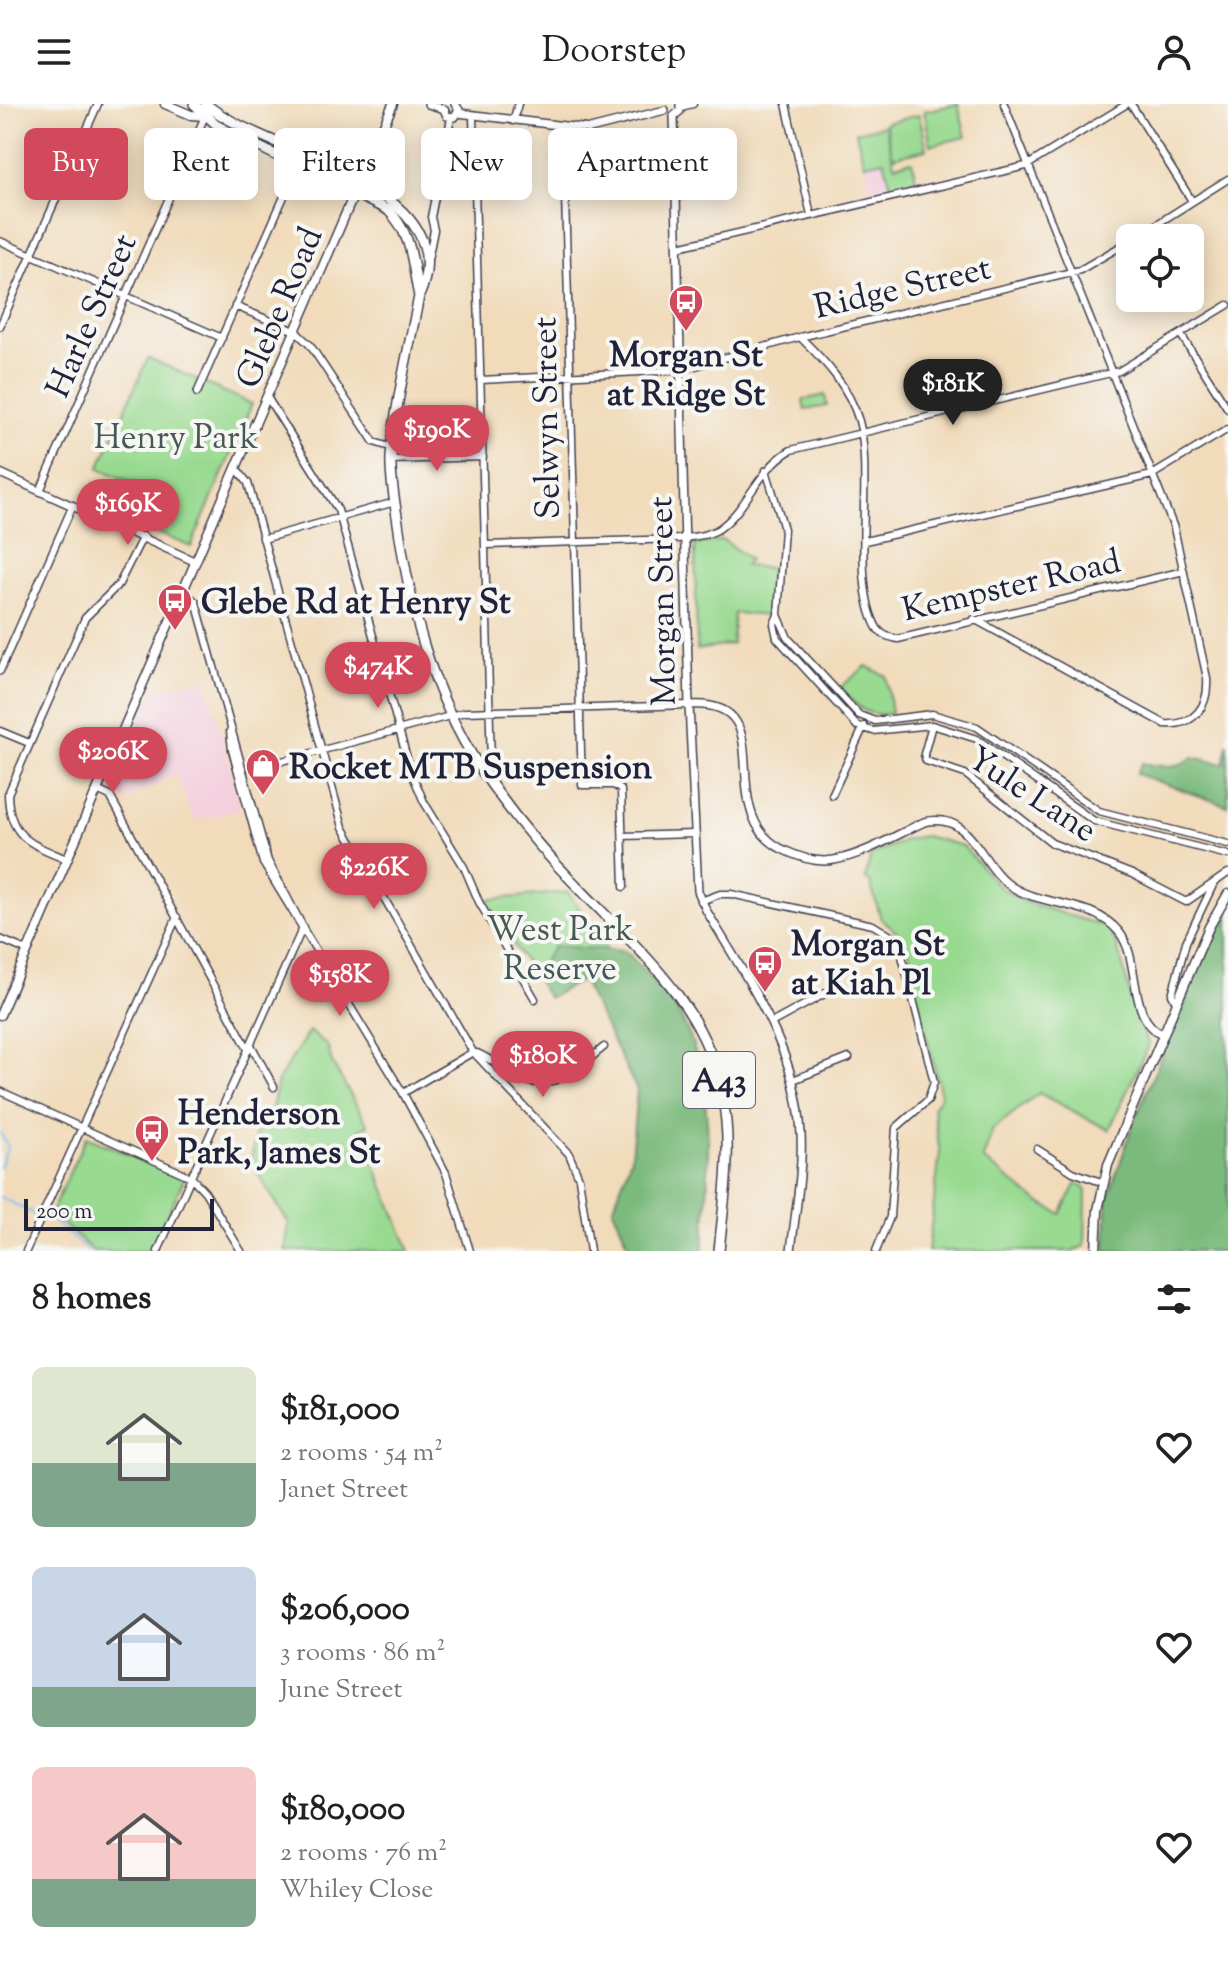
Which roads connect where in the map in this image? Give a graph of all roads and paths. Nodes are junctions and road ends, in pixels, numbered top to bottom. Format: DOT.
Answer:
graph roads {
  1 [pos="98,104"];
  2 [pos="165,104"];
  3 [pos="194,104"];
  4 [pos="206,104"];
  5 [pos="393,104"];
  6 [pos="428,104"];
  7 [pos="455,104"];
  8 [pos="518,104"];
  9 [pos="693,104"];
  10 [pos="786,104"];
  11 [pos="1004,104"];
  12 [pos="1129,104"];
  13 [pos="446,106"];
  14 [pos="680,106"];
  15 [pos="665,107"];
  16 [pos="205,116"];
  17 [pos="454,116"];
  18 [pos="473,116"];
  19 [pos="674,116"];
  20 [pos="513,121"];
  21 [pos="563,126"];
  22 [pos="383,128"];
  23 [pos="274,143"];
  24 [pos="274,154"];
  25 [pos="1026,166"];
  26 [pos="1228,179"];
  27 [pos="282,200"];
  28 [pos="352,200"];
  29 [pos="370,200"];
  30 [pos="392,200"];
  31 [pos="1192,201"];
  32 [pos="811,215"];
  33 [pos="1157,224"];
  34 [pos="0,241"];
  35 [pos="678,247"];
  36 [pos="1116,250"];
  37 [pos="31,256"];
  38 [pos="1071,272"];
  39 [pos="424,284"];
  40 [pos="419,296"];
  41 [pos="127,297"];
  42 [pos="1228,305"];
  43 [pos="235,306"];
  44 [pos="0,326"];
  45 [pos="295,331"];
  46 [pos="1181,335"];
  47 [pos="800,337"];
  48 [pos="222,338"];
  49 [pos="681,370"];
  50 [pos="1114,373"];
  51 [pos="569,375"];
  52 [pos="481,380"];
  53 [pos="197,393"];
  54 [pos="267,397"];
  55 [pos="1228,409"];
  56 [pos="1228,429"];
  57 [pos="861,433"];
  58 [pos="393,448"];
  59 [pos="483,457"];
  60 [pos="391,460"];
  61 [pos="237,469"];
  62 [pos="766,470"];
  63 [pos="0,473"];
  64 [pos="1152,475"];
  65 [pos="40,491"];
  66 [pos="395,502"];
  67 [pos="73,505"];
  68 [pos="340,518"];
  69 [pos="143,536"];
  70 [pos="685,538"];
  71 [pos="263,539"];
  72 [pos="865,541"];
  73 [pos="574,542"];
  74 [pos="486,545"];
  75 [pos="196,562"];
  76 [pos="1184,571"];
  77 [pos="183,590"];
  78 [pos="778,615"];
  79 [pos="974,619"];
  80 [pos="0,671"];
  81 [pos="689,705"];
  82 [pos="578,708"];
  83 [pos="490,711"];
  84 [pos="453,714"];
  85 [pos="867,719"];
  86 [pos="932,725"];
  87 [pos="863,729"];
  88 [pos="400,730"];
  89 [pos="0,731"];
  90 [pos="29,743"];
  91 [pos="321,751"];
  92 [pos="491,764"];
  93 [pos="252,769"];
  94 [pos="97,790"];
  95 [pos="832,795"];
  96 [pos="695,834"];
  97 [pos="623,836"];
  98 [pos="1228,844"];
  99 [pos="1228,855"];
  100 [pos="67,859"];
  101 [pos="1228,873"];
  102 [pos="1214,883"];
  103 [pos="624,887"];
  104 [pos="1228,894"];
  105 [pos="701,901"];
  106 [pos="177,917"];
  107 [pos="303,927"];
  108 [pos="0,939"];
  109 [pos="28,951"];
  110 [pos="828,992"];
  111 [pos="535,999"];
  112 [pos="1177,1003"];
  113 [pos="0,1015"];
  114 [pos="773,1022"];
  115 [pos="1164,1035"];
  116 [pos="250,1046"];
  117 [pos="604,1047"];
  118 [pos="473,1052"];
  119 [pos="849,1058"];
  120 [pos="793,1080"];
  121 [pos="274,1087"];
  122 [pos="0,1091"];
  123 [pos="403,1093"];
  124 [pos="82,1127"];
  125 [pos="1037,1149"];
  126 [pos="191,1177"];
  127 [pos="1101,1182"];
  128 [pos="26,1251"];
  129 [pos="158,1251"];
  130 [pos="241,1251"];
  131 [pos="470,1251"];
  132 [pos="590,1251"];
  133 [pos="719,1251"];
  134 [pos="791,1251"];
  135 [pos="876,1251"];
  136 [pos="1096,1251"];
  1 -- 37 [label="street"];
  2 -- 16 [label="main road"];
  3 -- 16 [label="highway, A43"];
  4 -- 23 [label="highway, A43"];
  5 -- 22 [label="main road, Glebe Road"];
  6 -- 13 [label="street"];
  7 -- 17 [label="street"];
  8 -- 20 [label="street"];
  9 -- 14 [label="street"];
  10 -- 32 [label="street"];
  11 -- 25 [label="street"];
  12 -- 25 [label="street"];
  12 -- 31 [label="street"];
  13 -- 17 [label="street"];
  14 -- 19 [label="street"];
  15 -- 19 [label="street"];
  15 -- 21 [label="street"];
  16 -- 24 [label="highway, A43"];
  16 -- 41 [label="street, Harle Street"];
  17 -- 18 [label="street"];
  17 -- 39 [label="street"];
  18 -- 20 [label="street"];
  18 -- 52 [label="street"];
  19 -- 35 [label="street, Morgan Street"];
  20 -- 21 [label="street"];
  21 -- 51 [label="street, Selwyn Street"];
  25 -- 32 [label="street"];
  25 -- 38 [label="street"];
  26 -- 31 [label="street, Ridge Street"];
  27 -- 43 [label="street"];
  28 -- 45 [label="main road, Glebe Road"];
  29 -- 40 [label="highway, A43"];
  30 -- 39 [label="highway, A43"];
  31 -- 33 [label="street, Ridge Street"];
  32 -- 35 [label="street"];
  34 -- 37 [label="street"];
  35 -- 49 [label="street, Morgan Street"];
  36 -- 38 [label="street, Ridge Street"];
  37 -- 41 [label="street"];
  37 -- 44 [label="street"];
  38 -- 47 [label="street, Ridge Street"];
  38 -- 50 [label="street"];
  39 -- 40 [label="highway, A43"];
  40 -- 58 [label="highway, A43"];
  41 -- 48 [label="street"];
  41 -- 65 [label="street, Harle Street"];
  42 -- 46 [label="street"];
  43 -- 45 [label="street"];
  43 -- 48 [label="street"];
  45 -- 54 [label="main road, Glebe Road"];
  45 -- 58 [label="street"];
  46 -- 50 [label="street"];
  46 -- 55 [label="street"];
  47 -- 49 [label="street, Ridge Street"];
  47 -- 57 [label="street, Kempster Road"];
  48 -- 53 [label="street"];
  49 -- 51 [label="street, Ridge Street"];
  49 -- 70 [label="street, Morgan Street"];
  50 -- 57 [label="street"];
  50 -- 64 [label="street"];
  51 -- 52 [label="street, Ridge Street"];
  51 -- 73 [label="street, Selwyn Street"];
  52 -- 59 [label="street"];
  54 -- 61 [label="main road, Glebe Road"];
  54 -- 68 [label="street"];
  56 -- 64 [label="street"];
  57 -- 62 [label="street"];
  57 -- 72 [label="street, Kempster Road"];
  58 -- 60 [label="highway, A43"];
  59 -- 60 [label="street"];
  59 -- 74 [label="street"];
  60 -- 66 [label="highway, A43"];
  61 -- 71 [label="street"];
  61 -- 75 [label="main road, Glebe Road"];
  62 -- 70 [label="street"];
  62 -- 78 [label="street"];
  63 -- 65 [label="street"];
  64 -- 72 [label="street"];
  64 -- 76 [label="street"];
  65 -- 67 [label="street"];
  66 -- 68 [label="street"];
  66 -- 84 [label="highway, A43"];
  67 -- 69 [label="street"];
  67 -- 80 [label="street"];
  68 -- 71 [label="street"];
  68 -- 88 [label="street"];
  69 -- 75 [label="street"];
  69 -- 90 [label="street"];
  70 -- 73 [label="street"];
  70 -- 81 [label="street, Morgan Street"];
  71 -- 91 [label="street"];
  72 -- 79 [label="street, Kempster Road"];
  73 -- 74 [label="street"];
  73 -- 82 [label="street, Selwyn Street"];
  74 -- 83 [label="street"];
  75 -- 77 [label="main road, Glebe Road"];
  76 -- 79 [label="street, Kempster Road"];
  76 -- 79 [label="street"];
  77 -- 94 [label="main road, Glebe Road"];
  77 -- 107 [label="street"];
  78 -- 85 [label="street"];
  78 -- 87 [label="street"];
  81 -- 82 [label="street"];
  81 -- 96 [label="street, Morgan Street"];
  81 -- 115 [label="street"];
  82 -- 83 [label="street"];
  82 -- 97 [label="street, Selwyn Street"];
  83 -- 84 [label="street"];
  83 -- 92 [label="street"];
  84 -- 88 [label="street"];
  84 -- 133 [label="highway, A43"];
  85 -- 87 [label="street"];
  85 -- 98 [label="street"];
  86 -- 87 [label="street"];
  86 -- 99 [label="street"];
  86 -- 102 [label="street, Yule Lane"];
  87 -- 95 [label="street"];
  88 -- 91 [label="street"];
  88 -- 111 [label="street"];
  89 -- 90 [label="street"];
  90 -- 100 [label="street"];
  91 -- 93 [label="street"];
  91 -- 118 [label="street"];
  94 -- 100 [label="main road, Glebe Road"];
  94 -- 106 [label="street"];
  96 -- 97 [label="street"];
  96 -- 105 [label="street, Morgan Street"];
  97 -- 103 [label="street"];
  100 -- 109 [label="main road, Glebe Road"];
  101 -- 102 [label="street, Yule Lane"];
  102 -- 112 [label="street"];
  104 -- 112 [label="main road"];
  105 -- 114 [label="street, Morgan Street"];
  105 -- 135 [label="street"];
  106 -- 116 [label="street"];
  106 -- 124 [label="street"];
  107 -- 116 [label="street"];
  107 -- 123 [label="street"];
  108 -- 109 [label="street"];
  109 -- 113 [label="main road, Glebe Road"];
  110 -- 114 [label="street"];
  112 -- 115 [label="main road"];
  114 -- 120 [label="street, Morgan Street"];
  115 -- 127 [label="main road"];
  116 -- 121 [label="street"];
  116 -- 126 [label="street"];
  117 -- 118 [label="street"];
  118 -- 123 [label="street"];
  118 -- 132 [label="street"];
  119 -- 120 [label="street"];
  120 -- 134 [label="street, Morgan Street"];
  122 -- 124 [label="street"];
  123 -- 131 [label="street"];
  124 -- 126 [label="street"];
  124 -- 128 [label="street"];
  125 -- 127 [label="street"];
  126 -- 129 [label="street"];
  126 -- 130 [label="street"];
  127 -- 136 [label="main road"];
}
